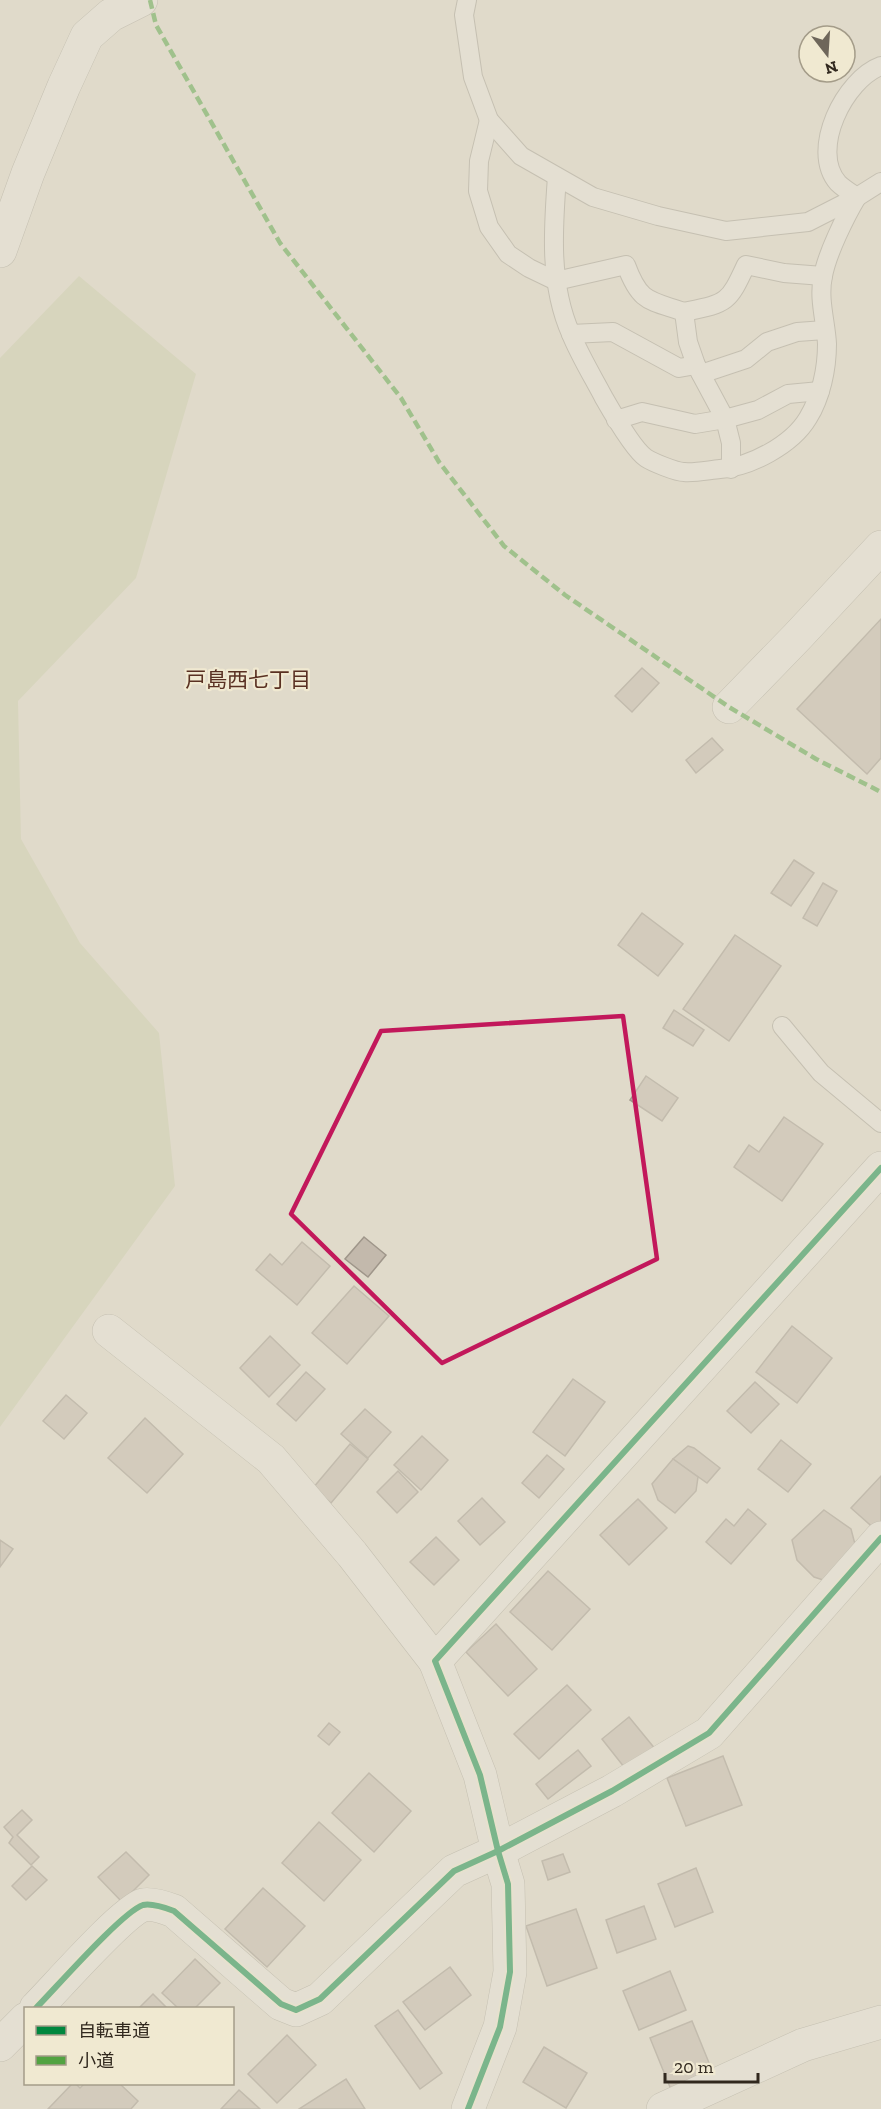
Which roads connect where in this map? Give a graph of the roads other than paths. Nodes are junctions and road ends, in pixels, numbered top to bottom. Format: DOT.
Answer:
graph roads {
  1 [pos="141,0"];
  2 [pos="467,0"];
  3 [pos="881,66"];
  4 [pos="489,120"];
  5 [pos="557,177"];
  6 [pos="881,182"];
  7 [pos="857,197"];
  8 [pos="0,251"];
  9 [pos="823,276"];
  10 [pos="556,281"];
  11 [pos="684,312"];
  12 [pos="825,330"];
  13 [pos="571,333"];
  14 [pos="698,370"];
  15 [pos="820,392"];
  16 [pos="725,419"];
  17 [pos="616,420"];
  18 [pos="731,468"];
  19 [pos="881,548"];
  20 [pos="729,706"];
  21 [pos="782,1026"];
  22 [pos="881,1123"];
  23 [pos="881,1168"];
  24 [pos="110,1331"];
  25 [pos="879,1544"];
  26 [pos="435,1661"];
  27 [pos="498,1851"];
  28 [pos="37,2007"];
  29 [pos="24,2021"];
  30 [pos="881,2022"];
  31 [pos="0,2046"];
  32 [pos="468,2109"];
  33 [pos="663,2109"];
  1 -- 8 [label="street"];
  2 -- 4 [label="lane"];
  3 -- 7 [label="lane"];
  4 -- 5 [label="lane"];
  4 -- 10 [label="lane"];
  5 -- 7 [label="lane"];
  5 -- 10 [label="lane"];
  6 -- 7 [label="lane"];
  7 -- 9 [label="lane"];
  9 -- 11 [label="lane"];
  9 -- 12 [label="lane"];
  10 -- 11 [label="lane"];
  10 -- 13 [label="lane"];
  11 -- 14 [label="lane"];
  12 -- 14 [label="lane"];
  12 -- 15 [label="lane"];
  13 -- 14 [label="lane"];
  13 -- 17 [label="lane"];
  14 -- 16 [label="lane"];
  15 -- 16 [label="lane"];
  15 -- 18 [label="lane"];
  16 -- 17 [label="lane"];
  16 -- 18 [label="lane"];
  17 -- 18 [label="lane"];
  19 -- 20 [label="street"];
  21 -- 22 [label="lane"];
  23 -- 26 [label="street"];
  24 -- 26 [label="street"];
  25 -- 27 [label="street"];
  26 -- 27 [label="street"];
  27 -- 28 [label="street"];
  27 -- 32 [label="street"];
  29 -- 31 [label="street"];
  30 -- 33 [label="street"];
}
